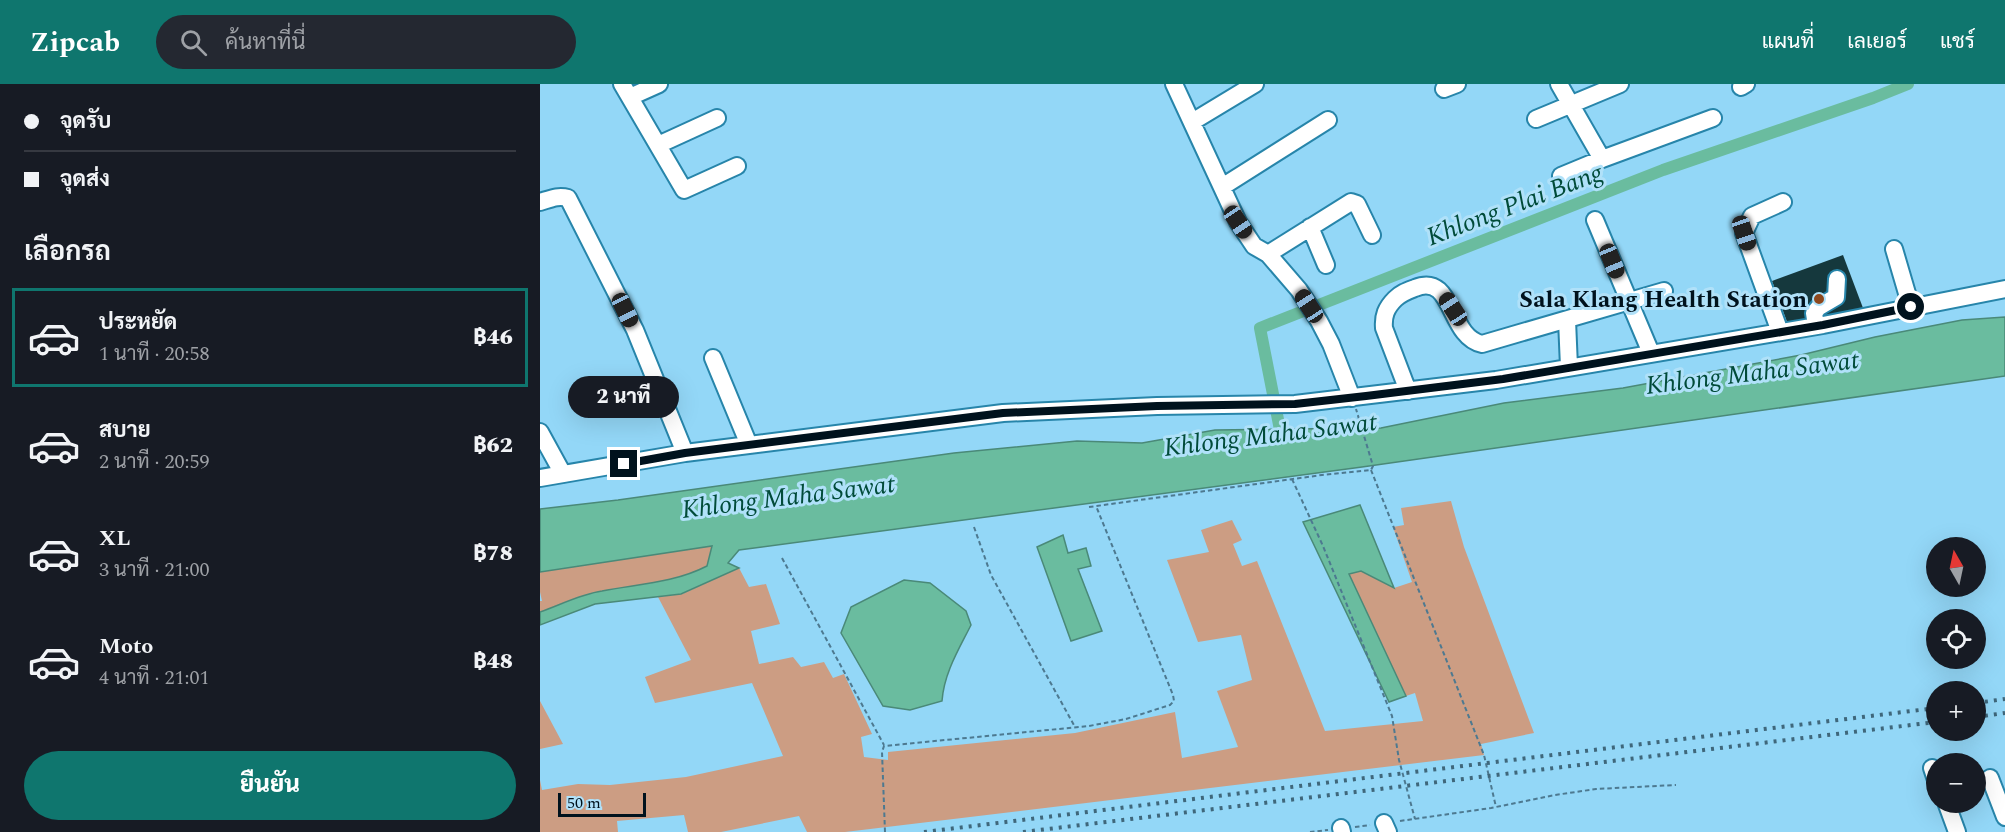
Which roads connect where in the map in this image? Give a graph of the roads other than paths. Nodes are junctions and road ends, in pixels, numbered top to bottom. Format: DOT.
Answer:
graph roads {
  1 [pos="659,84"];
  2 [pos="1174,84"];
  3 [pos="1255,84"];
  4 [pos="1558,84"];
  5 [pos="1620,84"];
  6 [pos="626,91"];
  7 [pos="1570,104"];
  8 [pos="717,118"];
  9 [pos="1713,118"];
  10 [pos="1536,119"];
  11 [pos="1328,120"];
  12 [pos="1191,122"];
  13 [pos="658,145"];
  14 [pos="1602,159"];
  15 [pos="737,165"];
  16 [pos="1561,177"];
  17 [pos="1222,187"];
  18 [pos="540,202"];
  19 [pos="1783,202"];
  20 [pos="1595,220"];
  21 [pos="1310,227"];
  22 [pos="1372,235"];
  23 [pos="1894,249"];
  24 [pos="1268,254"];
  25 [pos="1326,265"];
  26 [pos="1837,279"];
  27 [pos="2005,290"];
  28 [pos="1664,291"];
  29 [pos="1629,302"];
  30 [pos="1911,307"];
  31 [pos="1567,320"];
  32 [pos="1816,326"];
  33 [pos="1780,332"];
  34 [pos="1652,353"];
  35 [pos="713,358"];
  36 [pos="1569,367"];
  37 [pos="1408,391"];
  38 [pos="1352,398"];
  39 [pos="540,432"];
  40 [pos="748,445"];
  41 [pos="685,453"];
  42 [pos="563,474"];
  43 [pos="540,478"];
  44 [pos="1990,778"];
  45 [pos="1950,813"];
  46 [pos="2005,817"];
  47 [pos="1957,832"];
  1 -- 6 [label="street"];
  2 -- 12 [label="street"];
  3 -- 12 [label="street"];
  4 -- 7 [label="street"];
  5 -- 7 [label="street"];
  6 -- 13 [label="street"];
  7 -- 10 [label="street"];
  7 -- 14 [label="street"];
  8 -- 13 [label="street"];
  9 -- 14 [label="street"];
  11 -- 17 [label="street"];
  12 -- 17 [label="street"];
  13 -- 15 [label="street"];
  14 -- 16 [label="street"];
  17 -- 24 [label="street"];
  18 -- 41 [label="street"];
  19 -- 33 [label="street"];
  20 -- 29 [label="street"];
  21 -- 22 [label="street"];
  21 -- 24 [label="street"];
  21 -- 25 [label="street"];
  23 -- 30 [label="street"];
  24 -- 38 [label="street"];
  26 -- 32 [label="street"];
  27 -- 30 [label="street"];
  28 -- 29 [label="street"];
  29 -- 31 [label="street"];
  29 -- 34 [label="street"];
  30 -- 32 [label="street"];
  31 -- 36 [label="street"];
  31 -- 37 [label="street"];
  32 -- 33 [label="street"];
  33 -- 34 [label="street"];
  34 -- 36 [label="street"];
  35 -- 40 [label="street"];
  36 -- 37 [label="street"];
  37 -- 38 [label="street"];
  38 -- 40 [label="street"];
  39 -- 42 [label="street"];
  40 -- 41 [label="street"];
  41 -- 42 [label="street"];
  42 -- 43 [label="street"];
  44 -- 46 [label="street"];
  45 -- 47 [label="street"];
}
